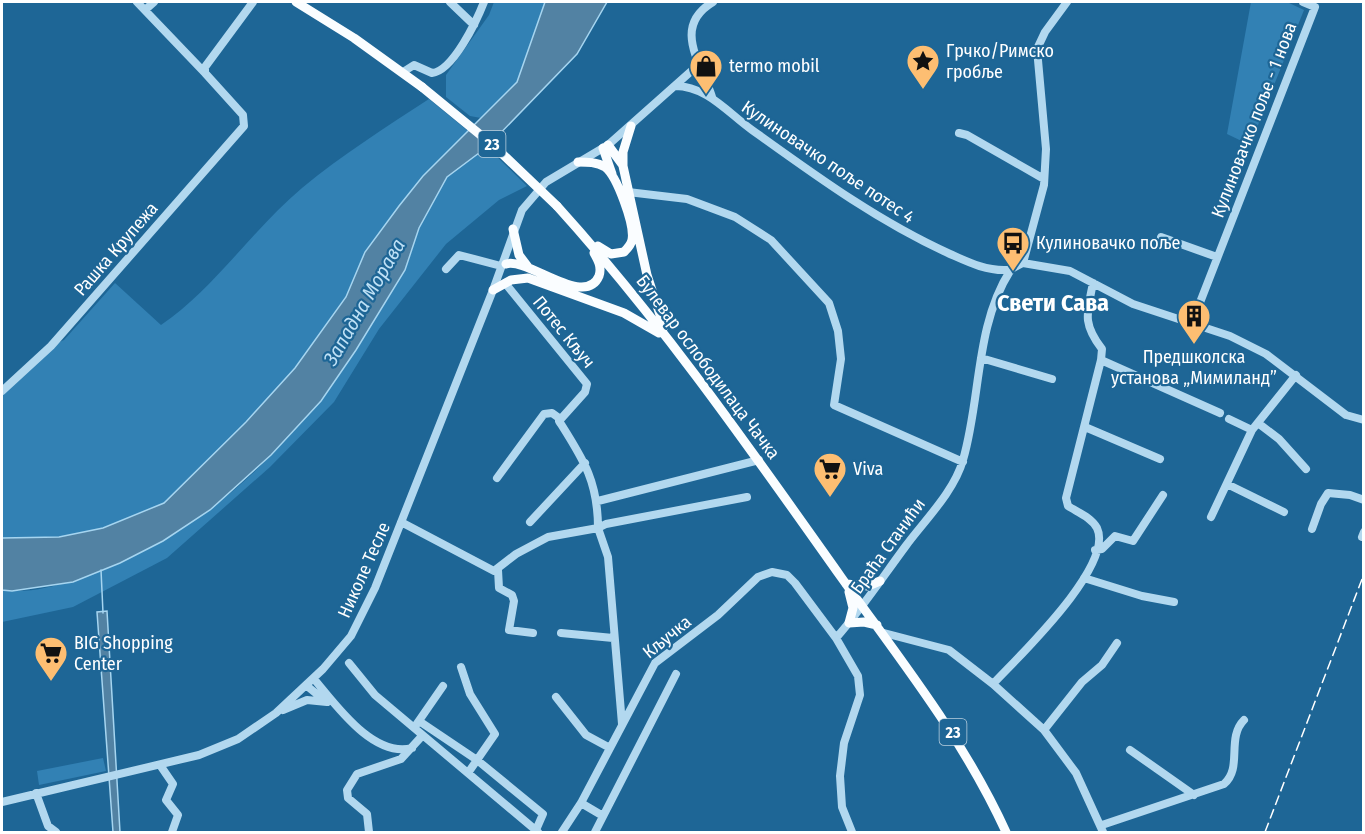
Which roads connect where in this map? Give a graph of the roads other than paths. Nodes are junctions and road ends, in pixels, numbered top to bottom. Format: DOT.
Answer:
graph roads {
  1 [pos="137,2"];
  2 [pos="154,2"];
  3 [pos="253,2"];
  4 [pos="296,2"];
  5 [pos="450,2"];
  6 [pos="484,2"];
  7 [pos="713,2"];
  8 [pos="1067,2"];
  9 [pos="1303,2"];
  10 [pos="145,10"];
  11 [pos="474,25"];
  12 [pos="697,66"];
  13 [pos="404,72"];
  14 [pos="205,73"];
  15 [pos="675,86"];
  16 [pos="712,97"];
  17 [pos="631,126"];
  18 [pos="959,133"];
  19 [pos="606,146"];
  20 [pos="578,162"];
  21 [pos="623,166"];
  22 [pos="612,176"];
  23 [pos="1044,179"];
  24 [pos="628,192"];
  25 [pos="513,229"];
  26 [pos="1161,237"];
  27 [pos="588,240"];
  28 [pos="1217,257"];
  29 [pos="1023,263"];
  30 [pos="503,264"];
  31 [pos="446,269"];
  32 [pos="1010,271"];
  33 [pos="529,273"];
  34 [pos="1093,283"];
  35 [pos="505,284"];
  36 [pos="493,290"];
  37 [pos="1192,323"];
  38 [pos="666,336"];
  39 [pos="981,358"];
  40 [pos="1101,360"];
  41 [pos="1296,375"];
  42 [pos="1052,379"];
  43 [pos="2,391"];
  44 [pos="1220,413"];
  45 [pos="559,418"];
  46 [pos="1229,420"];
  47 [pos="1364,420"];
  48 [pos="1258,423"];
  49 [pos="1085,427"];
  50 [pos="1252,430"];
  51 [pos="1160,459"];
  52 [pos="759,460"];
  53 [pos="963,462"];
  54 [pos="585,463"];
  55 [pos="1306,469"];
  56 [pos="497,478"];
  57 [pos="1229,485"];
  58 [pos="1163,495"];
  59 [pos="747,497"];
  60 [pos="1364,500"];
  61 [pos="598,501"];
  62 [pos="1284,512"];
  63 [pos="1211,517"];
  64 [pos="401,522"];
  65 [pos="530,522"];
  66 [pos="598,528"];
  67 [pos="1312,529"];
  68 [pos="1095,550"];
  69 [pos="498,570"];
  70 [pos="1084,578"];
  71 [pos="880,581"];
  72 [pos="846,584"];
  73 [pos="1174,602"];
  74 [pos="863,606"];
  75 [pos="849,623"];
  76 [pos="880,629"];
  77 [pos="533,633"];
  78 [pos="561,633"];
  79 [pos="613,638"];
  80 [pos="836,638"];
  81 [pos="1117,643"];
  82 [pos="349,663"];
  83 [pos="461,667"];
  84 [pos="676,674"];
  85 [pos="314,679"];
  86 [pos="993,684"];
  87 [pos="307,686"];
  88 [pos="444,686"];
  89 [pos="556,697"];
  90 [pos="327,702"];
  91 [pos="338,707"];
  92 [pos="276,713"];
  93 [pos="419,720"];
  94 [pos="1244,720"];
  95 [pos="622,725"];
  96 [pos="414,728"];
  97 [pos="1044,730"];
  98 [pos="422,736"];
  99 [pos="412,748"];
  100 [pos="610,748"];
  101 [pos="393,749"];
  102 [pos="1130,750"];
  103 [pos="477,760"];
  104 [pos="395,762"];
  105 [pos="160,765"];
  106 [pos="468,773"];
  107 [pos="36,793"];
  108 [pos="1194,795"];
  109 [pos="2,802"];
  110 [pos="581,803"];
  111 [pos="603,816"];
  112 [pos="1103,829"];
  113 [pos="537,831"];
  114 [pos="56,832"];
  115 [pos="172,832"];
  116 [pos="369,832"];
  117 [pos="562,832"];
  118 [pos="595,832"];
  119 [pos="852,832"];
  120 [pos="1006,832"];
  1 -- 10 [label="street"];
  2 -- 10 [label="street"];
  3 -- 14 [label="street"];
  4 -- 13 [label="main road, Булевар ослободилаца Чачка / 23"];
  5 -- 11 [label="street"];
  6 -- 11 [label="street"];
  7 -- 12 [label="street, Кулиновачко поље потес 4"];
  8 -- 23 [label="street"];
  9 -- 28 [label="street, Кулиновачко поље - 1 нова"];
  10 -- 14 [label="street"];
  11 -- 13 [label="street"];
  12 -- 15 [label="street"];
  12 -- 16 [label="street, Кулиновачко поље потес 4"];
  13 -- 27 [label="main road, Булевар ослободилаца Чачка / 23, bridge"];
  14 -- 43 [label="street, Рашка Крупежа"];
  15 -- 16 [label="street, Кулиновачко поље потес 4"];
  15 -- 17 [label="street"];
  16 -- 32 [label="street, Кулиновачко поље потес 4"];
  17 -- 19 [label="street"];
  17 -- 21 [label="main road"];
  18 -- 23 [label="street"];
  19 -- 20 [label="street"];
  19 -- 21 [label="main road"];
  19 -- 22 [label="main road"];
  20 -- 22 [label="main road"];
  20 -- 25 [label="street, Николе Тесле"];
  21 -- 24 [label="main road"];
  22 -- 27 [label="main road"];
  23 -- 29 [label="street"];
  24 -- 38 [label="main road"];
  24 -- 53 [label="street"];
  25 -- 30 [label="street, Николе Тесле"];
  25 -- 33 [label="main road"];
  26 -- 28 [label="street"];
  27 -- 33 [label="main road"];
  27 -- 38 [label="main road, Булевар ослободилаца Чачка / 23"];
  28 -- 37 [label="street"];
  29 -- 32 [label="street"];
  29 -- 34 [label="street"];
  30 -- 31 [label="street"];
  30 -- 33 [label="main road"];
  30 -- 36 [label="street, Николе Тесле"];
  32 -- 39 [label="street, Браћа Станићи"];
  33 -- 35 [label="main road"];
  33 -- 38 [label="main road"];
  34 -- 37 [label="street"];
  34 -- 40 [label="street"];
  35 -- 36 [label="main road"];
  35 -- 45 [label="street, Потес Кључ"];
  36 -- 64 [label="street, Николе Тесле"];
  37 -- 41 [label="street"];
  38 -- 52 [label="main road, Булевар ослободилаца Чачка / 23"];
  39 -- 42 [label="street"];
  39 -- 53 [label="street, Браћа Станићи"];
  40 -- 44 [label="street"];
  40 -- 49 [label="street"];
  41 -- 47 [label="street"];
  41 -- 48 [label="street"];
  45 -- 54 [label="street"];
  45 -- 56 [label="street"];
  46 -- 50 [label="street"];
  48 -- 50 [label="street"];
  48 -- 55 [label="street"];
  49 -- 51 [label="street"];
  49 -- 68 [label="street"];
  50 -- 57 [label="street"];
  52 -- 61 [label="street"];
  52 -- 72 [label="main road, Булевар ослободилаца Чачка / 23"];
  53 -- 71 [label="street, Браћа Станићи"];
  54 -- 61 [label="street"];
  54 -- 65 [label="street"];
  57 -- 62 [label="street"];
  57 -- 63 [label="street"];
  58 -- 68 [label="street"];
  59 -- 66 [label="street"];
  60 -- 67 [label="street"];
  61 -- 66 [label="street"];
  64 -- 69 [label="street"];
  64 -- 85 [label="street, Николе Тесле"];
  66 -- 69 [label="street"];
  66 -- 79 [label="street"];
  68 -- 70 [label="street"];
  69 -- 77 [label="street"];
  70 -- 73 [label="street"];
  70 -- 86 [label="street"];
  71 -- 72 [label="main road"];
  71 -- 74 [label="street, Браћа Станићи"];
  72 -- 74 [label="main road, Булевар ослободилаца Чачка / 23"];
  72 -- 75 [label="main road"];
  74 -- 75 [label="street, Браћа Станићи"];
  74 -- 76 [label="main road, Булевар ослободилаца Чачка / 23"];
  75 -- 76 [label="main road"];
  75 -- 80 [label="street, Браћа Станићи"];
  76 -- 86 [label="street"];
  76 -- 120 [label="main road, Булевар ослободилаца Чачка / 23"];
  78 -- 79 [label="street"];
  79 -- 95 [label="street"];
  80 -- 95 [label="street, Кључка"];
  80 -- 119 [label="street"];
  81 -- 97 [label="street"];
  82 -- 96 [label="street"];
  83 -- 103 [label="street"];
  84 -- 111 [label="street, Кључка"];
  85 -- 87 [label="street, Николе Тесле"];
  85 -- 91 [label="street"];
  86 -- 97 [label="street"];
  87 -- 90 [label="street"];
  87 -- 92 [label="street, Николе Тесле"];
  88 -- 93 [label="street"];
  89 -- 100 [label="street"];
  90 -- 91 [label="street"];
  90 -- 92 [label="street"];
  91 -- 101 [label="street"];
  92 -- 105 [label="street, Николе Тесле"];
  93 -- 96 [label="street"];
  93 -- 103 [label="street"];
  94 -- 108 [label="street"];
  95 -- 100 [label="street, Кључка"];
  96 -- 98 [label="street"];
  97 -- 112 [label="street"];
  98 -- 99 [label="street"];
  98 -- 106 [label="street"];
  99 -- 101 [label="street"];
  99 -- 104 [label="street"];
  100 -- 110 [label="street, Кључка"];
  101 -- 104 [label="street"];
  102 -- 108 [label="street"];
  103 -- 106 [label="street"];
  103 -- 113 [label="street"];
  104 -- 116 [label="street"];
  105 -- 107 [label="street, Николе Тесле"];
  105 -- 115 [label="street"];
  106 -- 113 [label="street"];
  107 -- 109 [label="street, Николе Тесле"];
  107 -- 114 [label="street"];
  108 -- 112 [label="street"];
  110 -- 111 [label="street"];
  110 -- 117 [label="street, Кључка"];
  111 -- 118 [label="street, Кључка"];
}
